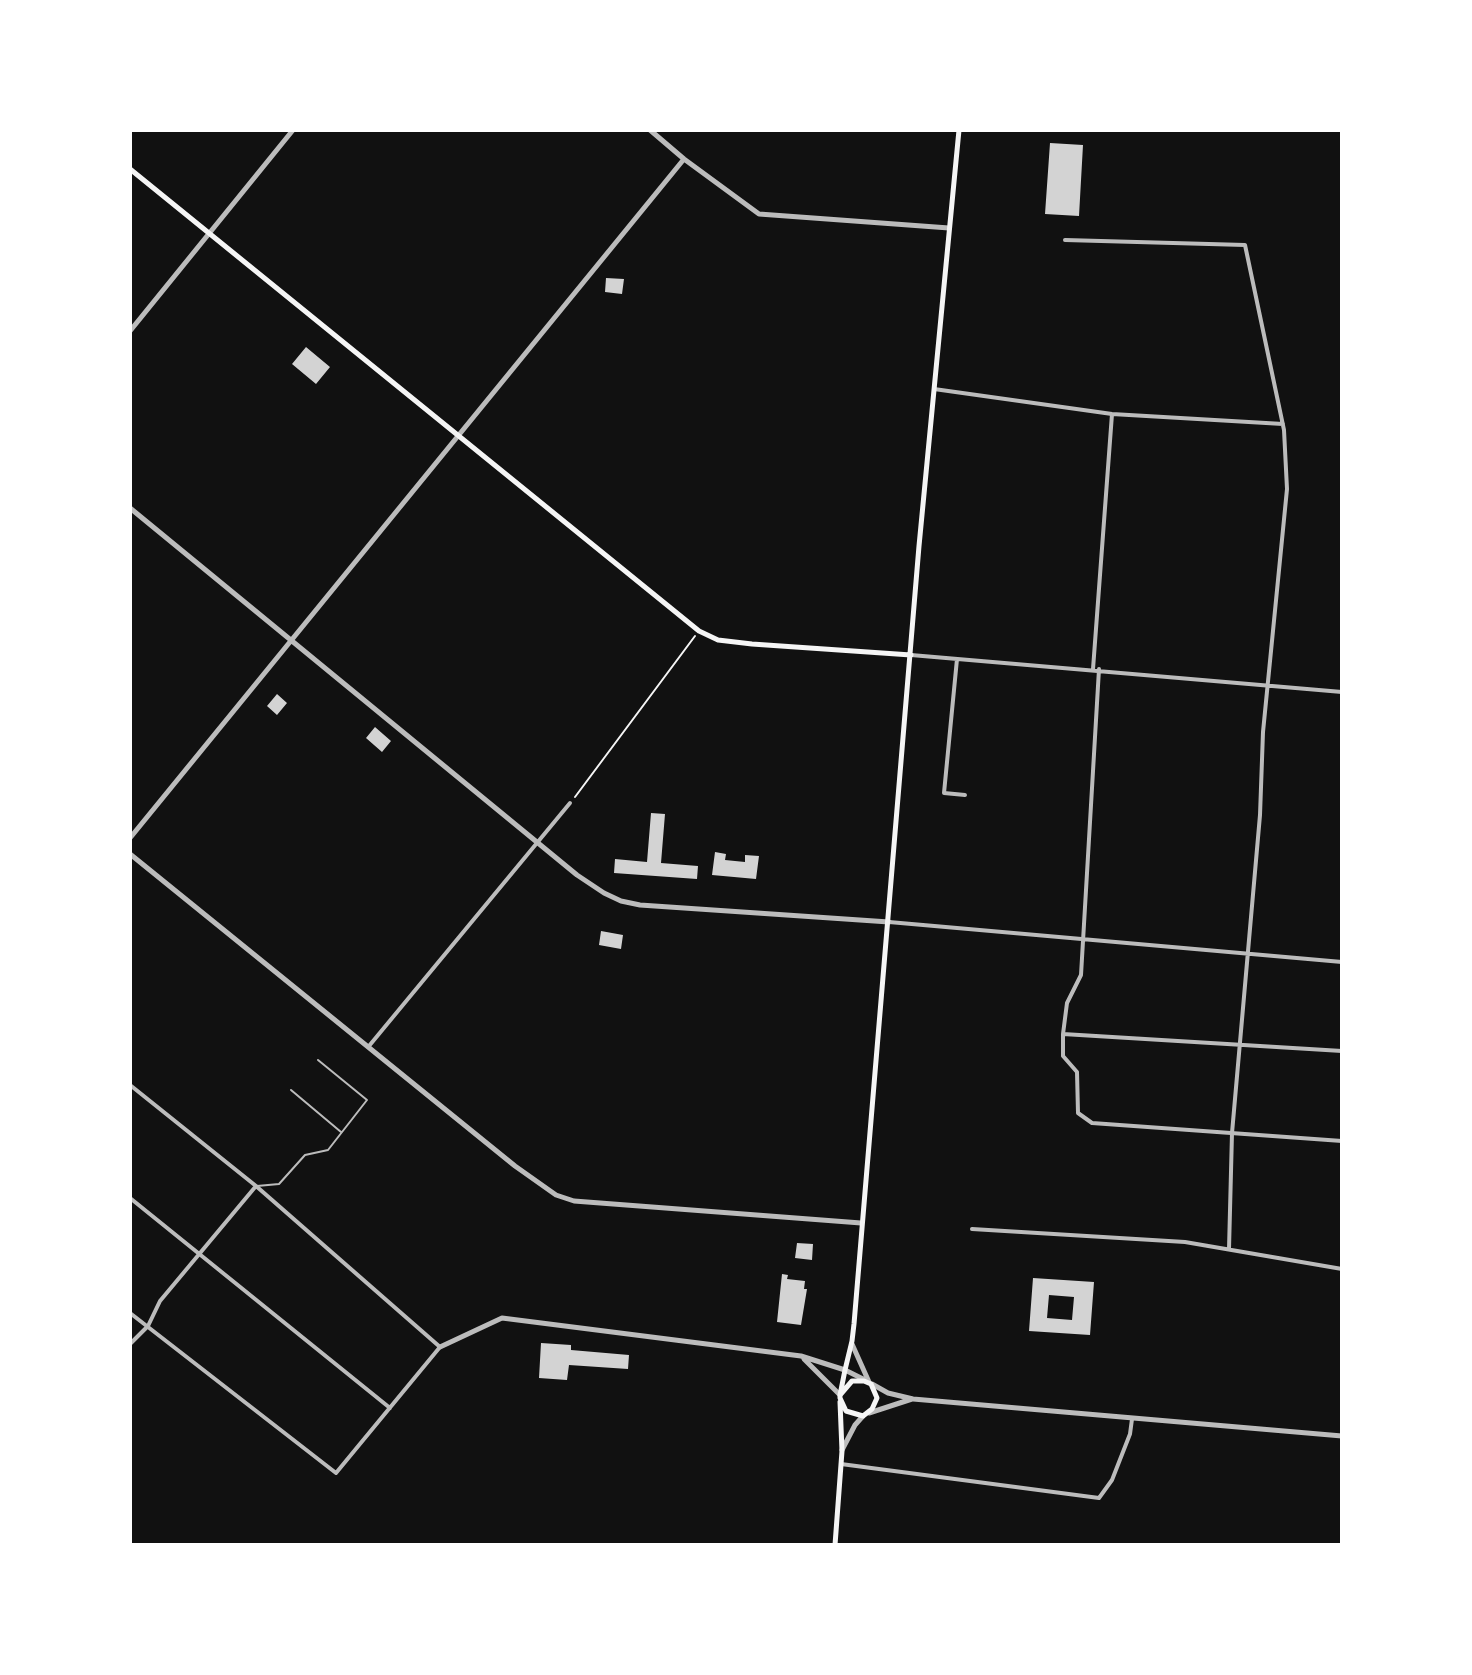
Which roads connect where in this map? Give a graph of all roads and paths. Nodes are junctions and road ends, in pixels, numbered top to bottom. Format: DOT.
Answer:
graph roads {
  1 [pos="293,130"];
  2 [pos="650,130"];
  3 [pos="959,130"];
  4 [pos="684,159"];
  5 [pos="130,169"];
  6 [pos="949,228"];
  7 [pos="209,233"];
  8 [pos="1065,240"];
  9 [pos="130,331"];
  10 [pos="934,389"];
  11 [pos="1112,414"];
  12 [pos="1283,424"];
  13 [pos="458,436"];
  14 [pos="130,508"];
  15 [pos="699,631"];
  16 [pos="291,639"];
  17 [pos="911,655"];
  18 [pos="957,659"];
  19 [pos="1093,669"];
  20 [pos="1099,669"];
  21 [pos="1268,686"];
  22 [pos="1342,692"];
  23 [pos="965,795"];
  24 [pos="570,803"];
  25 [pos="130,838"];
  26 [pos="539,842"];
  27 [pos="130,854"];
  28 [pos="889,922"];
  29 [pos="1083,940"];
  30 [pos="1249,954"];
  31 [pos="1342,962"];
  32 [pos="1063,1034"];
  33 [pos="1240,1045"];
  34 [pos="369,1046"];
  35 [pos="1342,1051"];
  36 [pos="318,1060"];
  37 [pos="130,1085"];
  38 [pos="291,1090"];
  39 [pos="342,1132"];
  40 [pos="1232,1133"];
  41 [pos="1342,1141"];
  42 [pos="256,1186"];
  43 [pos="130,1198"];
  44 [pos="861,1223"];
  45 [pos="972,1229"];
  46 [pos="1229,1249"];
  47 [pos="200,1254"];
  48 [pos="1342,1269"];
  49 [pos="130,1313"];
  50 [pos="148,1326"];
  51 [pos="852,1341"];
  52 [pos="130,1344"];
  53 [pos="440,1347"];
  54 [pos="801,1356"];
  55 [pos="845,1370"];
  56 [pos="870,1384"];
  57 [pos="840,1396"];
  58 [pos="913,1399"];
  59 [pos="390,1408"];
  60 [pos="866,1414"];
  61 [pos="1132,1419"];
  62 [pos="1342,1436"];
  63 [pos="842,1451"];
  64 [pos="841,1464"];
  65 [pos="835,1545"];
  1 -- 7 [label="street"];
  2 -- 4 [label="street"];
  3 -- 6 [label="main road"];
  4 -- 6 [label="street"];
  4 -- 13 [label="street"];
  5 -- 7 [label="main road"];
  6 -- 10 [label="main road"];
  7 -- 9 [label="street"];
  7 -- 13 [label="main road"];
  8 -- 12 [label="street"];
  10 -- 11 [label="street"];
  10 -- 17 [label="main road"];
  11 -- 12 [label="street"];
  11 -- 19 [label="street"];
  12 -- 21 [label="street"];
  13 -- 15 [label="main road"];
  13 -- 16 [label="street"];
  14 -- 16 [label="street"];
  15 -- 17 [label="main road"];
  15 -- 24 [label="path"];
  16 -- 25 [label="street"];
  16 -- 26 [label="street"];
  17 -- 18 [label="street"];
  17 -- 28 [label="main road"];
  18 -- 19 [label="street"];
  18 -- 23 [label="street"];
  19 -- 20 [label="street"];
  20 -- 21 [label="street"];
  20 -- 29 [label="street"];
  21 -- 22 [label="street"];
  21 -- 30 [label="street"];
  24 -- 26 [label="street"];
  26 -- 28 [label="street"];
  26 -- 34 [label="street"];
  27 -- 34 [label="street"];
  28 -- 29 [label="street"];
  28 -- 44 [label="main road"];
  29 -- 30 [label="street"];
  29 -- 32 [label="street"];
  30 -- 31 [label="street"];
  30 -- 33 [label="street"];
  32 -- 33 [label="street"];
  32 -- 40 [label="street"];
  33 -- 35 [label="street"];
  33 -- 40 [label="street"];
  34 -- 44 [label="street"];
  36 -- 39 [label="lane"];
  37 -- 42 [label="street"];
  38 -- 39 [label="lane"];
  39 -- 42 [label="lane"];
  40 -- 41 [label="street"];
  40 -- 46 [label="street"];
  42 -- 47 [label="street"];
  42 -- 53 [label="street"];
  43 -- 47 [label="street"];
  44 -- 51 [label="main road"];
  45 -- 46 [label="street"];
  46 -- 48 [label="street"];
  47 -- 50 [label="street"];
  47 -- 59 [label="street"];
  49 -- 50 [label="street"];
  50 -- 52 [label="street"];
  50 -- 59 [label="street"];
  51 -- 55 [label="main road"];
  51 -- 56 [label="street"];
  53 -- 54 [label="street"];
  53 -- 59 [label="street"];
  54 -- 55 [label="street"];
  54 -- 57 [label="street"];
  55 -- 56 [label="street"];
  55 -- 57 [label="main road"];
  56 -- 57 [label="main road"];
  56 -- 58 [label="street"];
  56 -- 60 [label="main road"];
  57 -- 60 [label="main road"];
  57 -- 63 [label="main road"];
  58 -- 60 [label="street"];
  58 -- 61 [label="street"];
  60 -- 63 [label="street"];
  61 -- 62 [label="street"];
  61 -- 64 [label="street"];
  63 -- 64 [label="main road"];
  64 -- 65 [label="main road"];
}
